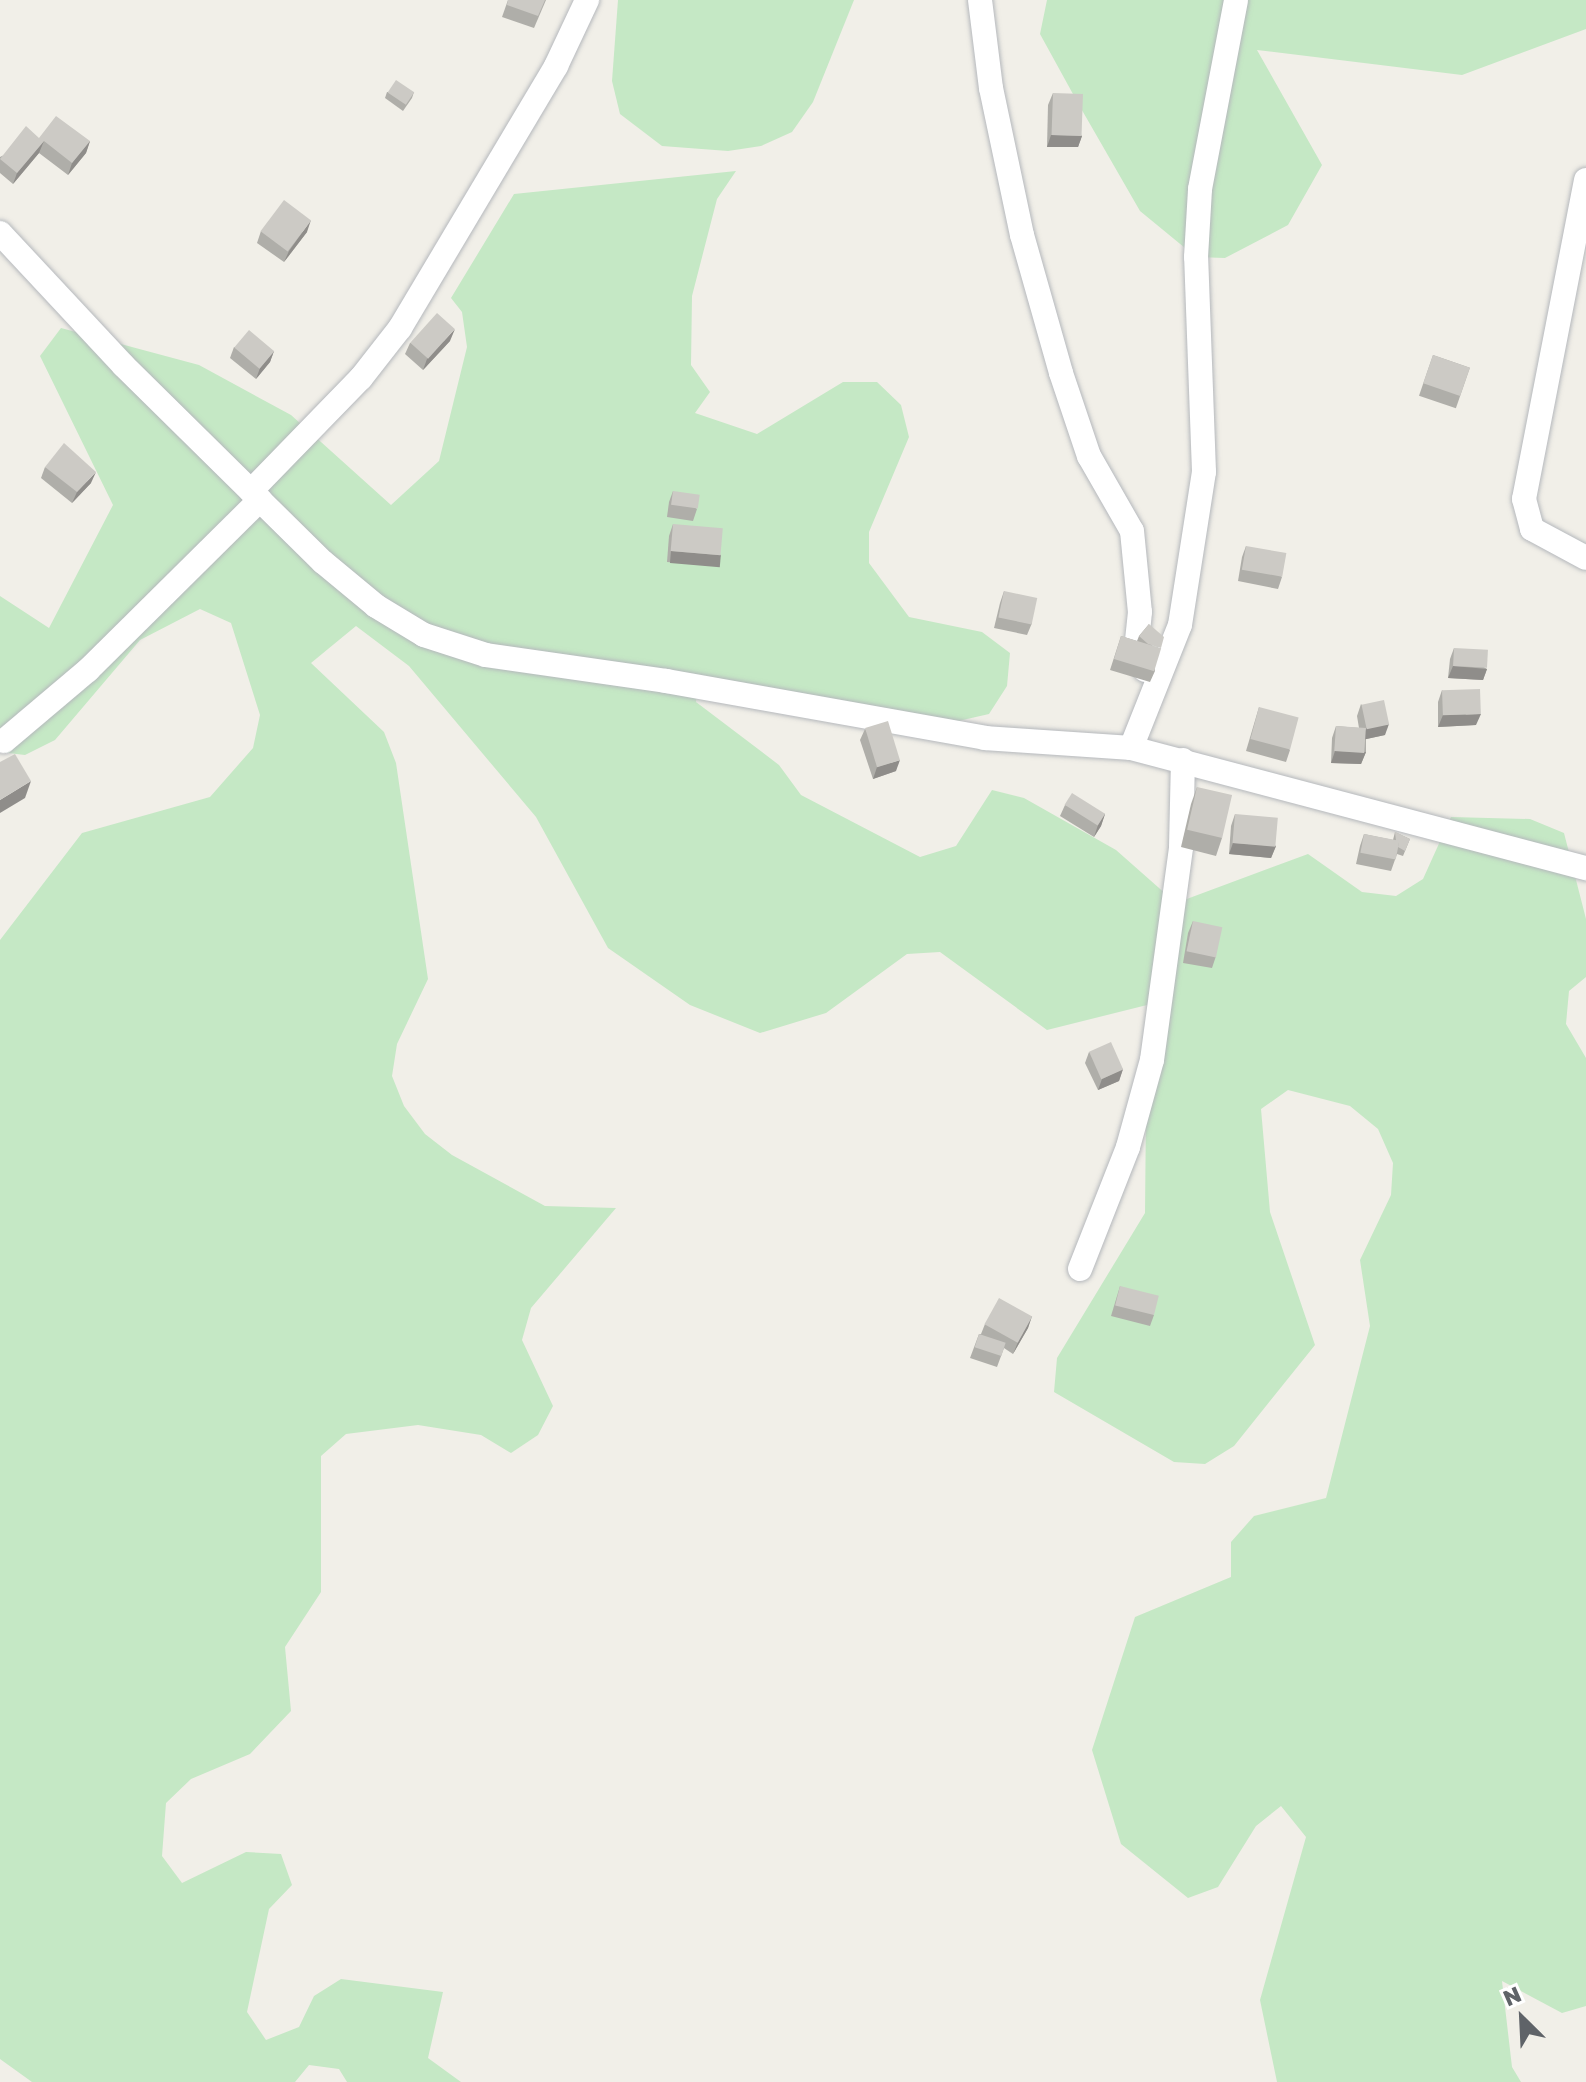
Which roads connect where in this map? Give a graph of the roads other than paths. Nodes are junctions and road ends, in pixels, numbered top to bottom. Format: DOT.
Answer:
graph roads {
  1 [pos="587,0"];
  2 [pos="980,0"];
  3 [pos="1236,0"];
  4 [pos="1586,180"];
  5 [pos="0,233"];
  6 [pos="256,496"];
  7 [pos="1586,558"];
  8 [pos="1153,688"];
  9 [pos="4,741"];
  10 [pos="1131,748"];
  11 [pos="1183,760"];
  12 [pos="1586,868"];
  13 [pos="1080,1269"];
  1 -- 6 [label="street"];
  2 -- 8 [label="street"];
  3 -- 8 [label="street"];
  4 -- 7 [label="street"];
  5 -- 6 [label="street"];
  6 -- 9 [label="street"];
  6 -- 10 [label="street"];
  8 -- 10 [label="street"];
  10 -- 11 [label="street"];
  11 -- 12 [label="street"];
  11 -- 13 [label="street"];
}
